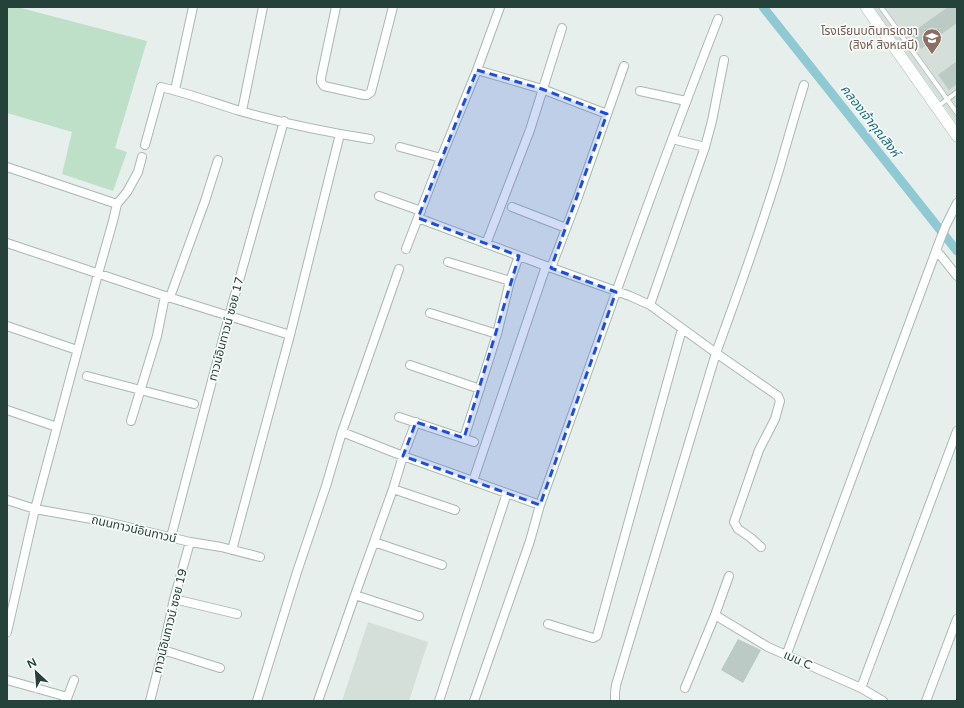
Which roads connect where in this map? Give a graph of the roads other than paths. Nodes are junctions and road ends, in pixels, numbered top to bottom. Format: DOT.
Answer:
graph roads {
  1 [pos="192,7"];
  2 [pos="263,7"];
  3 [pos="336,7"];
  4 [pos="393,7"];
  5 [pos="500,7"];
  6 [pos="866,7"];
  7 [pos="881,7"];
  8 [pos="718,19"];
  9 [pos="562,28"];
  10 [pos="724,60"];
  11 [pos="624,66"];
  12 [pos="478,70"];
  13 [pos="804,85"];
  14 [pos="542,89"];
  15 [pos="175,90"];
  16 [pos="640,91"];
  17 [pos="957,92"];
  18 [pos="947,99"];
  19 [pos="686,101"];
  20 [pos="936,107"];
  21 [pos="242,111"];
  22 [pos="957,113"];
  23 [pos="607,114"];
  24 [pos="284,121"];
  25 [pos="340,134"];
  26 [pos="957,136"];
  27 [pos="370,139"];
  28 [pos="672,139"];
  29 [pos="145,145"];
  30 [pos="400,147"];
  31 [pos="705,147"];
  32 [pos="142,157"];
  33 [pos="441,158"];
  34 [pos="218,160"];
  35 [pos="7,167"];
  36 [pos="379,196"];
  37 [pos="116,204"];
  38 [pos="512,207"];
  39 [pos="956,208"];
  40 [pos="419,215"];
  41 [pos="566,228"];
  42 [pos="7,243"];
  43 [pos="486,244"];
  44 [pos="406,250"];
  45 [pos="937,251"];
  46 [pos="519,256"];
  47 [pos="448,262"];
  48 [pos="548,267"];
  49 [pos="399,268"];
  50 [pos="98,274"];
  51 [pos="957,276"];
  52 [pos="510,281"];
  53 [pos="616,292"];
  54 [pos="167,296"];
  55 [pos="650,305"];
  56 [pos="430,313"];
  57 [pos="229,316"];
  58 [pos="7,326"];
  59 [pos="682,329"];
  60 [pos="497,334"];
  61 [pos="290,335"];
  62 [pos="77,350"];
  63 [pos="716,353"];
  64 [pos="410,365"];
  65 [pos="86,376"];
  66 [pos="480,389"];
  67 [pos="140,390"];
  68 [pos="194,404"];
  69 [pos="7,410"];
  70 [pos="399,416"];
  71 [pos="131,421"];
  72 [pos="416,422"];
  73 [pos="57,427"];
  74 [pos="957,431"];
  75 [pos="342,432"];
  76 [pos="464,438"];
  77 [pos="474,442"];
  78 [pos="403,456"];
  79 [pos="473,481"];
  80 [pos="393,490"];
  81 [pos="507,493"];
  82 [pos="7,500"];
  83 [pos="540,505"];
  84 [pos="36,509"];
  85 [pos="455,510"];
  86 [pos="171,537"];
  87 [pos="190,542"];
  88 [pos="374,542"];
  89 [pos="761,547"];
  90 [pos="232,550"];
  91 [pos="260,557"];
  92 [pos="442,565"];
  93 [pos="729,576"];
  94 [pos="355,595"];
  95 [pos="174,599"];
  96 [pos="237,614"];
  97 [pos="715,614"];
  98 [pos="419,616"];
  99 [pos="957,619"];
  100 [pos="548,624"];
  101 [pos="7,632"];
  102 [pos="164,650"];
  103 [pos="786,656"];
  104 [pos="220,668"];
  105 [pos="7,680"];
  106 [pos="74,680"];
  107 [pos="685,688"];
  108 [pos="861,688"];
  109 [pos="66,701"];
  110 [pos="150,701"];
  111 [pos="257,701"];
  112 [pos="318,701"];
  113 [pos="439,701"];
  114 [pos="474,701"];
  115 [pos="615,701"];
  116 [pos="883,701"];
  117 [pos="926,701"];
  1 -- 15 [label="street"];
  2 -- 21 [label="street"];
  3 -- 4 [label="street"];
  5 -- 12 [label="street"];
  6 -- 20 [label="street"];
  7 -- 18 [label="lane"];
  8 -- 19 [label="street"];
  9 -- 14 [label="street"];
  10 -- 31 [label="street"];
  11 -- 23 [label="street"];
  12 -- 14 [label="street"];
  12 -- 33 [label="street"];
  13 -- 63 [label="street"];
  14 -- 23 [label="street"];
  14 -- 43 [label="street"];
  15 -- 21 [label="street"];
  15 -- 29 [label="street"];
  16 -- 19 [label="street"];
  17 -- 18 [label="lane"];
  18 -- 20 [label="lane"];
  18 -- 22 [label="lane"];
  19 -- 28 [label="street"];
  20 -- 26 [label="street"];
  21 -- 24 [label="street"];
  23 -- 41 [label="street"];
  24 -- 25 [label="street"];
  24 -- 57 [label="street, ทาวน์อินทาวน์ ซอย 17"];
  25 -- 27 [label="street"];
  25 -- 61 [label="street"];
  28 -- 31 [label="street"];
  28 -- 53 [label="street"];
  30 -- 33 [label="street"];
  31 -- 55 [label="street"];
  32 -- 37 [label="street"];
  33 -- 40 [label="street"];
  34 -- 54 [label="street"];
  35 -- 37 [label="street"];
  36 -- 40 [label="street"];
  37 -- 50 [label="street"];
  38 -- 41 [label="street"];
  39 -- 45 [label="street"];
  40 -- 43 [label="street"];
  40 -- 44 [label="street"];
  41 -- 48 [label="street"];
  42 -- 50 [label="street"];
  43 -- 46 [label="street"];
  45 -- 51 [label="street"];
  45 -- 103 [label="street"];
  46 -- 48 [label="street"];
  46 -- 52 [label="street"];
  47 -- 52 [label="street"];
  48 -- 53 [label="street"];
  48 -- 79 [label="street"];
  49 -- 75 [label="street"];
  50 -- 54 [label="street"];
  50 -- 62 [label="street"];
  52 -- 60 [label="street"];
  53 -- 55 [label="street"];
  53 -- 83 [label="street"];
  54 -- 57 [label="street"];
  54 -- 67 [label="street"];
  55 -- 59 [label="street"];
  56 -- 60 [label="street"];
  57 -- 61 [label="street"];
  57 -- 86 [label="street, ทาวน์อินทาวน์ ซอย 17"];
  58 -- 62 [label="street"];
  59 -- 63 [label="street"];
  59 -- 100 [label="street"];
  60 -- 66 [label="street"];
  61 -- 90 [label="street"];
  62 -- 73 [label="street"];
  63 -- 89 [label="street"];
  63 -- 115 [label="street"];
  64 -- 66 [label="street"];
  65 -- 67 [label="street"];
  66 -- 76 [label="street"];
  67 -- 68 [label="street"];
  67 -- 71 [label="street"];
  69 -- 73 [label="street"];
  70 -- 72 [label="street"];
  72 -- 76 [label="street"];
  72 -- 78 [label="street"];
  73 -- 84 [label="street"];
  74 -- 108 [label="street"];
  75 -- 78 [label="street"];
  75 -- 111 [label="street"];
  76 -- 77 [label="street"];
  78 -- 79 [label="street"];
  78 -- 80 [label="street"];
  79 -- 81 [label="street"];
  80 -- 85 [label="street"];
  80 -- 88 [label="street"];
  81 -- 83 [label="street"];
  81 -- 113 [label="street"];
  82 -- 84 [label="street, ถนนทาวน์อินทาวน์"];
  83 -- 114 [label="street"];
  84 -- 86 [label="street, ถนนทาวน์อินทาวน์"];
  84 -- 101 [label="street"];
  86 -- 87 [label="street, ถนนทาวน์อินทาวน์"];
  87 -- 90 [label="street, ถนนทาวน์อินทาวน์"];
  87 -- 95 [label="street, ทาวน์อินทาวน์ ซอย 19"];
  88 -- 92 [label="street"];
  88 -- 94 [label="street"];
  90 -- 91 [label="street, ถนนทาวน์อินทาวน์"];
  93 -- 97 [label="street"];
  94 -- 98 [label="street"];
  94 -- 112 [label="street"];
  95 -- 96 [label="street"];
  95 -- 102 [label="street, ทาวน์อินทาวน์ ซอย 19"];
  97 -- 103 [label="street, เมน C"];
  97 -- 107 [label="street"];
  99 -- 117 [label="street"];
  102 -- 104 [label="street"];
  102 -- 110 [label="street, ทาวน์อินทาวน์ ซอย 19"];
  103 -- 108 [label="street, เมน C"];
  105 -- 109 [label="street"];
  106 -- 109 [label="street"];
  108 -- 116 [label="street, เมน C"];
}
